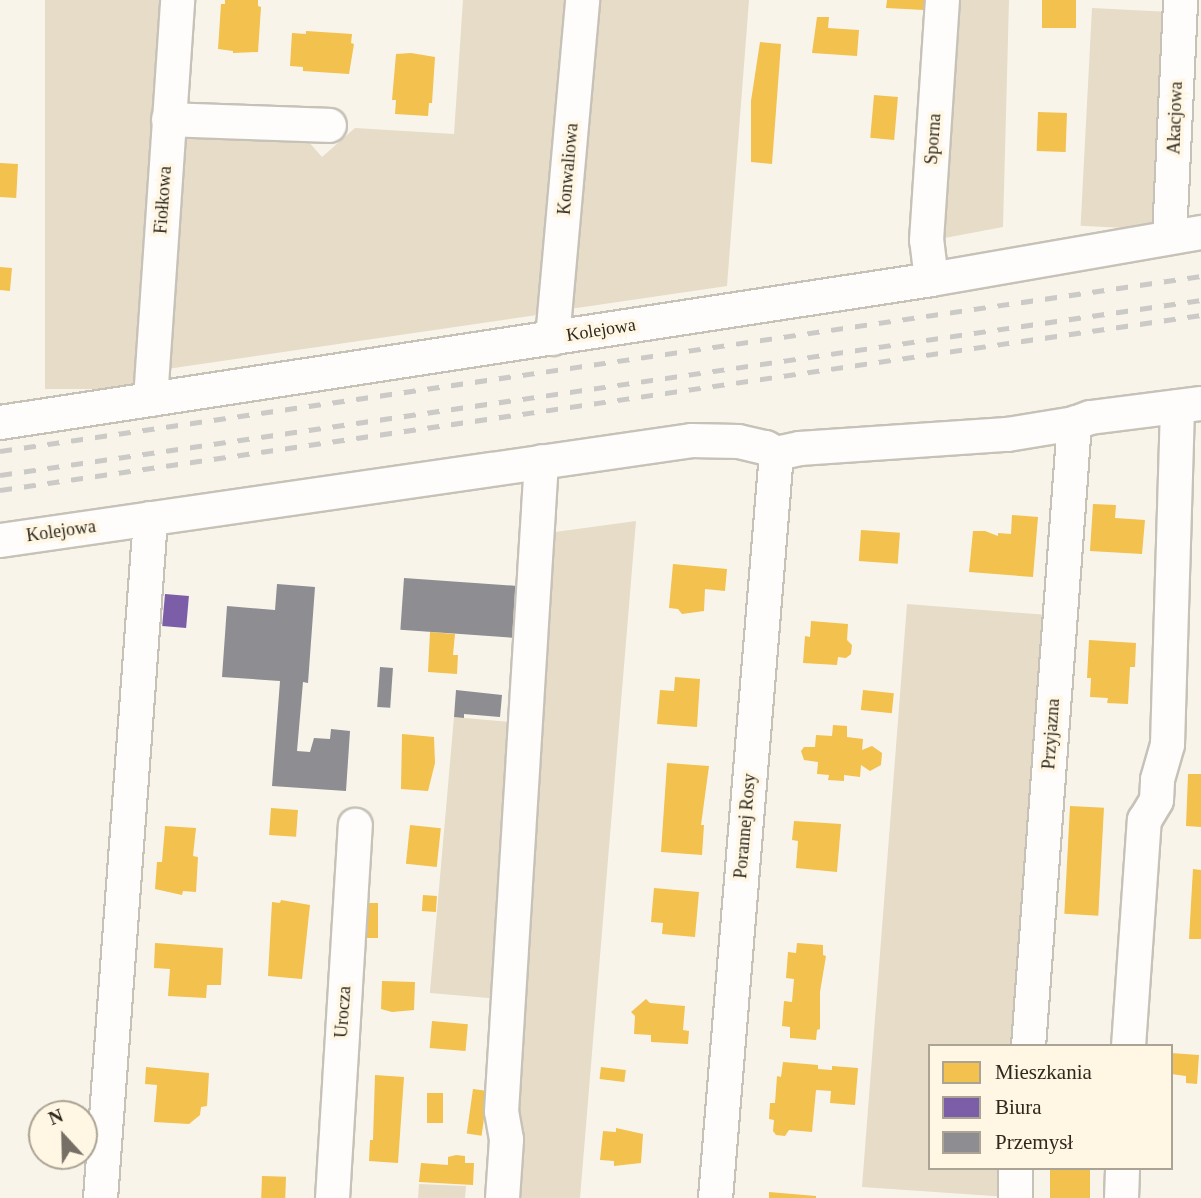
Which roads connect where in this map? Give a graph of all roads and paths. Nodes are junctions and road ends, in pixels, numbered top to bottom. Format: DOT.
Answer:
graph roads {
  1 [pos="177,0"];
  2 [pos="582,0"];
  3 [pos="942,0"];
  4 [pos="1180,0"];
  5 [pos="168,119"];
  6 [pos="330,125"];
  7 [pos="1201,232"];
  8 [pos="1169,236"];
  9 [pos="931,279"];
  10 [pos="552,338"];
  11 [pos="150,399"];
  12 [pos="1189,404"];
  13 [pos="0,422"];
  14 [pos="1074,423"];
  15 [pos="776,453"];
  16 [pos="541,461"];
  17 [pos="150,518"];
  18 [pos="0,540"];
  19 [pos="355,825"];
  20 [pos="1028,1044"];
  21 [pos="1128,1044"];
  22 [pos="1015,1170"];
  23 [pos="1122,1170"];
  24 [pos="100,1198"];
  25 [pos="332,1198"];
  26 [pos="502,1198"];
  27 [pos="715,1198"];
  28 [pos="1015,1198"];
  29 [pos="1121,1198"];
  1 -- 5 [label="street, Fiołkowa"];
  2 -- 10 [label="street, Konwaliowa"];
  3 -- 9 [label="street, Sporna"];
  4 -- 8 [label="street, Akacjowa"];
  5 -- 6 [label="street"];
  5 -- 11 [label="street, Fiołkowa"];
  7 -- 8 [label="street, Kolejowa"];
  8 -- 9 [label="street, Kolejowa"];
  9 -- 10 [label="street, Kolejowa"];
  10 -- 11 [label="street, Kolejowa"];
  11 -- 13 [label="street, Kolejowa"];
  12 -- 14 [label="street, Kolejowa"];
  12 -- 21 [label="street"];
  14 -- 15 [label="street, Kolejowa"];
  14 -- 20 [label="street, Przyjazna"];
  15 -- 16 [label="street, Kolejowa"];
  15 -- 27 [label="street, Porannej Rosy"];
  16 -- 17 [label="street, Kolejowa"];
  16 -- 26 [label="street"];
  17 -- 18 [label="street, Kolejowa"];
  17 -- 24 [label="street"];
  19 -- 25 [label="street, Urocza"];
  22 -- 28 [label="street"];
  23 -- 29 [label="street"];
}
